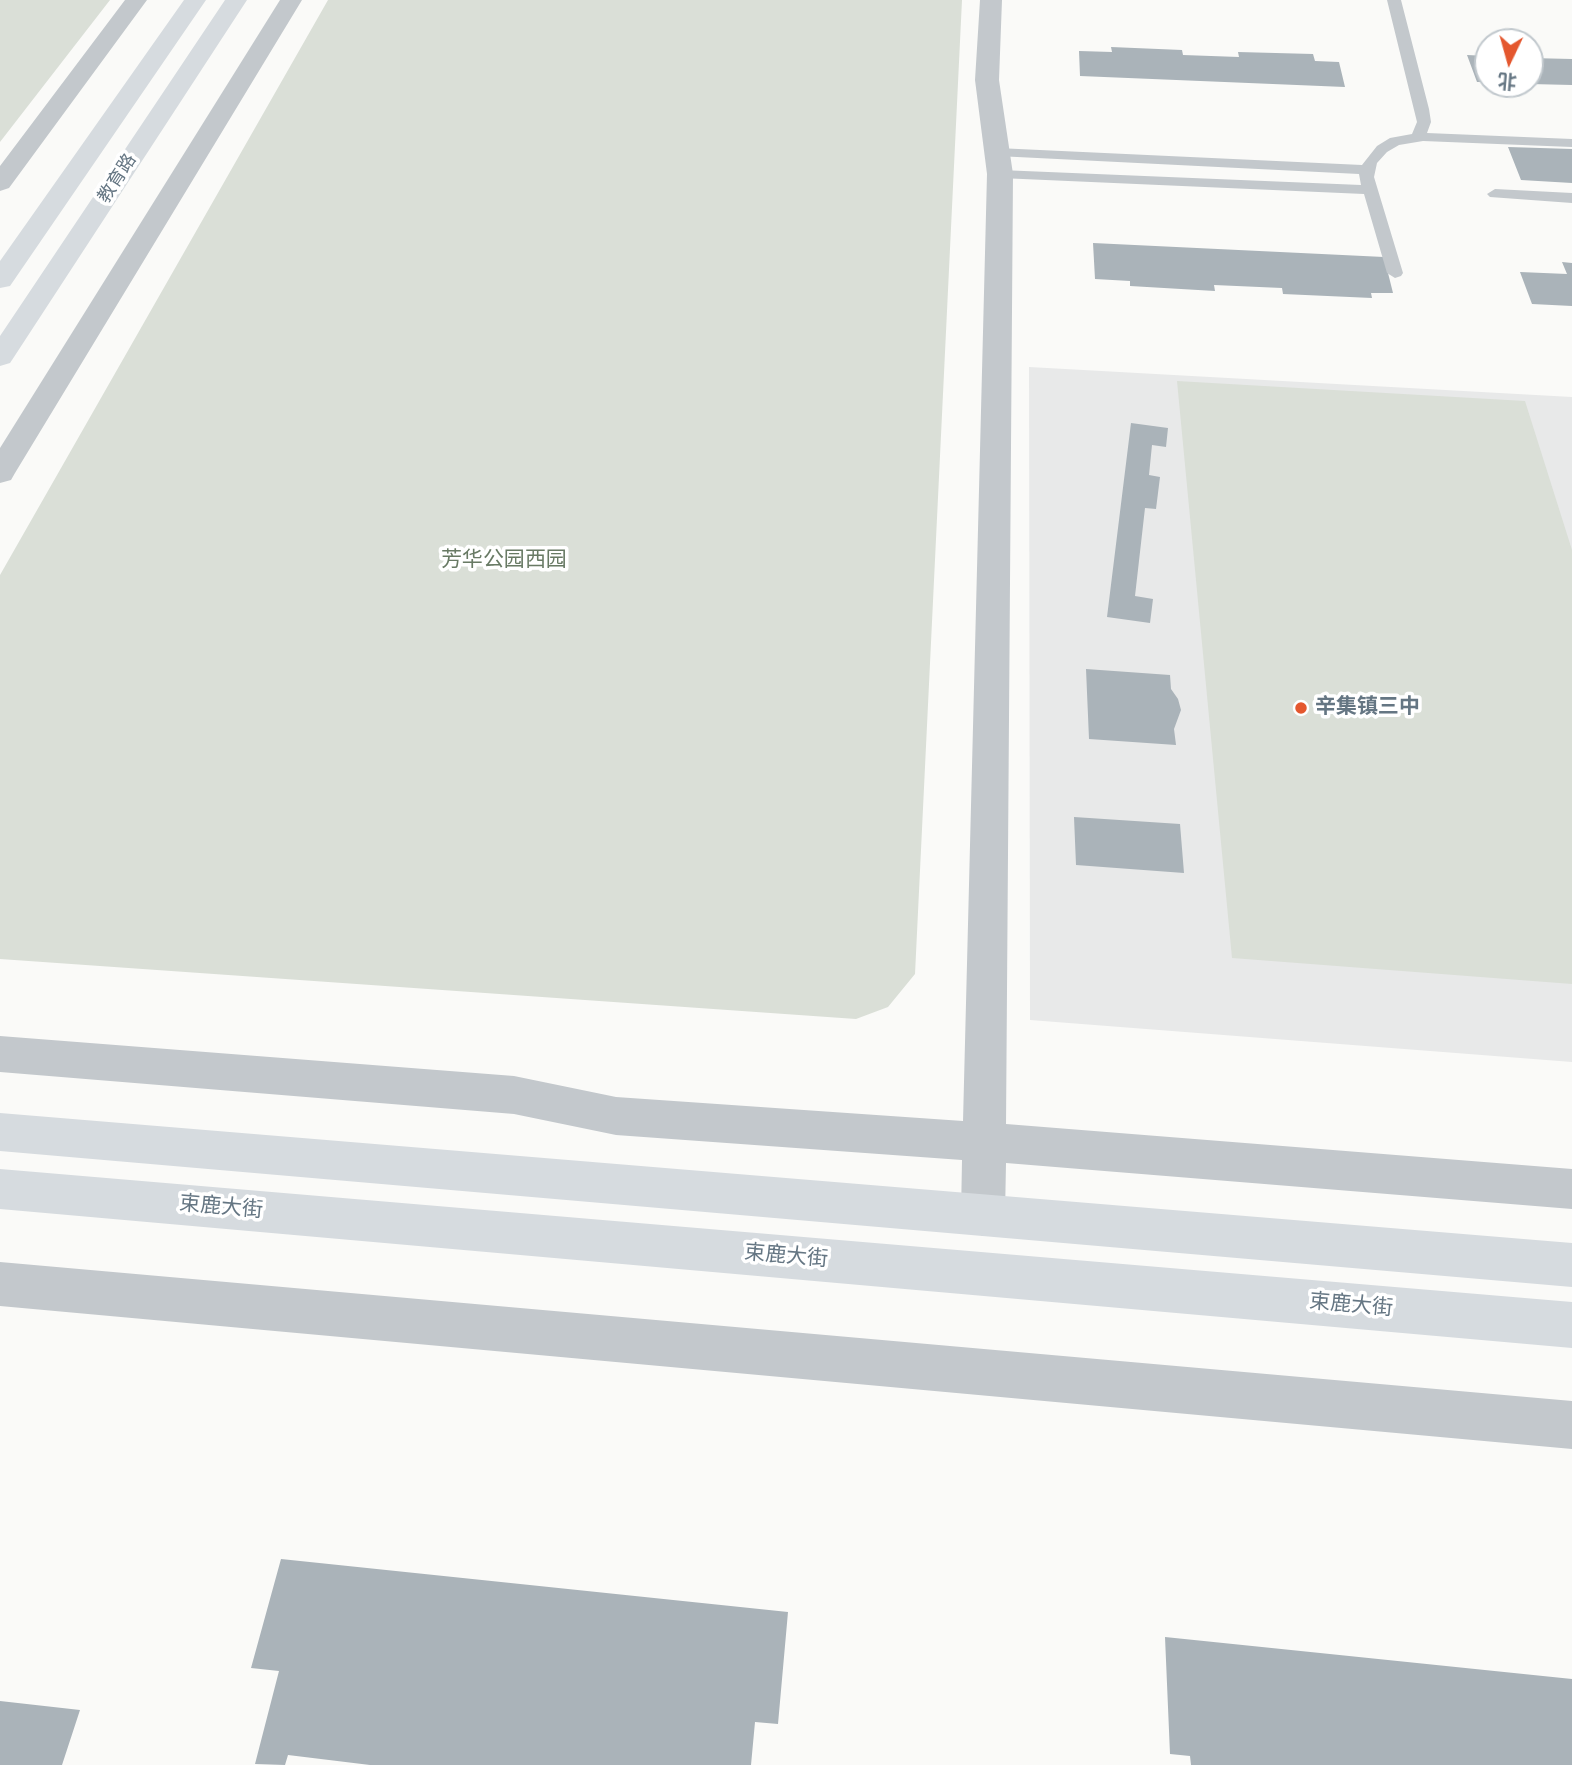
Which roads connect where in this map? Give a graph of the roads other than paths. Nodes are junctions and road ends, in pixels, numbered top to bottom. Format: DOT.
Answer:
graph roads {
  1 [pos="136,0"];
  2 [pos="195,0"];
  3 [pos="236,0"];
  4 [pos="290,0"];
  5 [pos="991,0"];
  6 [pos="1394,0"];
  7 [pos="1418,138"];
  8 [pos="1572,143"];
  9 [pos="998,163"];
  10 [pos="1368,170"];
  11 [pos="0,183"];
  12 [pos="1370,190"];
  13 [pos="1494,194"];
  14 [pos="1572,198"];
  15 [pos="1395,273"];
  16 [pos="0,280"];
  17 [pos="0,357"];
  18 [pos="0,473"];
  19 [pos="0,1054"];
  20 [pos="0,1132"];
  21 [pos="984,1142"];
  22 [pos="0,1189"];
  23 [pos="1572,1189"];
  24 [pos="983,1215"];
  25 [pos="1572,1265"];
  26 [pos="0,1284"];
  27 [pos="1572,1325"];
  28 [pos="1572,1425"];
  1 -- 11 [label="street"];
  2 -- 16 [label="main road, 教育路"];
  3 -- 17 [label="main road, 教育路"];
  4 -- 18 [label="street"];
  5 -- 9 [label="street"];
  6 -- 7 [label="lane"];
  7 -- 8 [label="lane"];
  7 -- 10 [label="lane"];
  9 -- 10 [label="lane"];
  9 -- 12 [label="lane"];
  9 -- 21 [label="street"];
  10 -- 12 [label="lane"];
  12 -- 15 [label="lane"];
  13 -- 14 [label="lane"];
  19 -- 21 [label="street"];
  20 -- 24 [label="main road"];
  21 -- 23 [label="street"];
  21 -- 24 [label="street"];
  22 -- 27 [label="main road, 束鹿大街"];
  24 -- 25 [label="main road"];
  26 -- 28 [label="street"];
}
